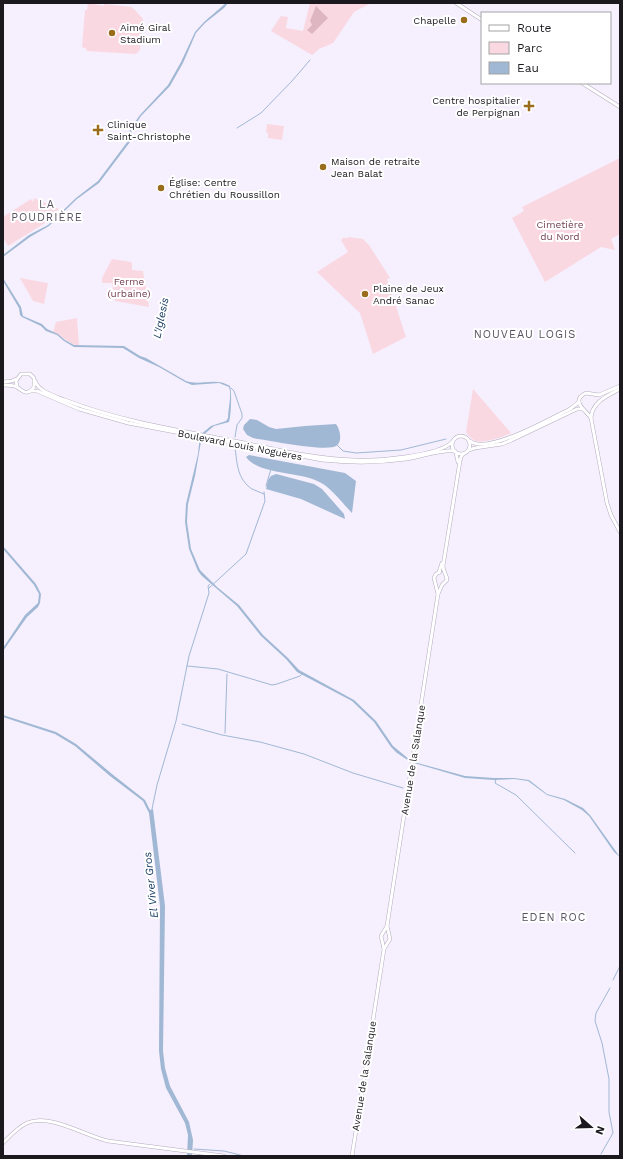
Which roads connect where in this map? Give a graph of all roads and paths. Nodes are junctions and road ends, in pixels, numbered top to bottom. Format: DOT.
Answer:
graph roads {
  1 [pos="456,3"];
  2 [pos="481,19"];
  3 [pos="584,84"];
  4 [pos="620,107"];
  5 [pos="17,378"];
  6 [pos="35,382"];
  7 [pos="3,384"];
  8 [pos="620,386"];
  9 [pos="17,387"];
  10 [pos="620,389"];
  11 [pos="30,391"];
  12 [pos="594,395"];
  13 [pos="579,402"];
  14 [pos="598,403"];
  15 [pos="582,409"];
  16 [pos="594,410"];
  17 [pos="586,411"];
  18 [pos="591,418"];
  19 [pos="198,436"];
  20 [pos="204,437"];
  21 [pos="470,441"];
  22 [pos="452,442"];
  23 [pos="469,450"];
  24 [pos="455,452"];
  25 [pos="463,454"];
  26 [pos="620,532"];
  27 [pos="439,572"];
  28 [pos="444,574"];
  29 [pos="437,584"];
  30 [pos="442,585"];
  31 [pos="438,594"];
  32 [pos="387,926"];
  33 [pos="383,933"];
  34 [pos="389,934"];
  35 [pos="382,942"];
  36 [pos="388,943"];
  37 [pos="384,950"];
  38 [pos="3,1143"];
  39 [pos="224,1156"];
  40 [pos="352,1156"];
  1 -- 2 [label="main road"];
  3 -- 4 [label="main road"];
  5 -- 6 [label="main road"];
  5 -- 7 [label="main road"];
  5 -- 9 [label="main road"];
  6 -- 11 [label="main road"];
  6 -- 19 [label="main road, Boulevard Louis Noguères"];
  7 -- 9 [label="main road"];
  8 -- 12 [label="main road"];
  9 -- 11 [label="main road"];
  10 -- 14 [label="main road"];
  11 -- 19 [label="main road, Boulevard Louis Noguères"];
  12 -- 13 [label="main road"];
  12 -- 14 [label="main road"];
  13 -- 15 [label="main road"];
  13 -- 21 [label="main road"];
  14 -- 16 [label="main road"];
  15 -- 17 [label="main road"];
  15 -- 23 [label="main road"];
  16 -- 17 [label="main road"];
  16 -- 18 [label="main road"];
  17 -- 18 [label="main road"];
  18 -- 26 [label="main road"];
  19 -- 20 [label="main road, Boulevard Louis Noguères"];
  20 -- 22 [label="main road, Boulevard Louis Noguères"];
  20 -- 24 [label="main road, Boulevard Louis Noguères"];
  21 -- 22 [label="main road"];
  21 -- 23 [label="main road"];
  22 -- 24 [label="main road"];
  23 -- 25 [label="main road"];
  24 -- 25 [label="main road"];
  24 -- 27 [label="main road"];
  25 -- 28 [label="main road"];
  27 -- 28 [label="main road"];
  27 -- 29 [label="main road"];
  28 -- 30 [label="main road"];
  29 -- 30 [label="main road"];
  29 -- 31 [label="main road"];
  30 -- 31 [label="main road"];
  31 -- 32 [label="main road, Avenue de la Salanque"];
  32 -- 33 [label="main road, Avenue de la Salanque"];
  32 -- 34 [label="main road, Avenue de la Salanque"];
  33 -- 34 [label="main road"];
  33 -- 35 [label="main road"];
  34 -- 36 [label="main road"];
  35 -- 36 [label="main road"];
  35 -- 37 [label="main road"];
  36 -- 37 [label="main road"];
  37 -- 40 [label="main road, Avenue de la Salanque"];
  38 -- 39 [label="main road"];
}
